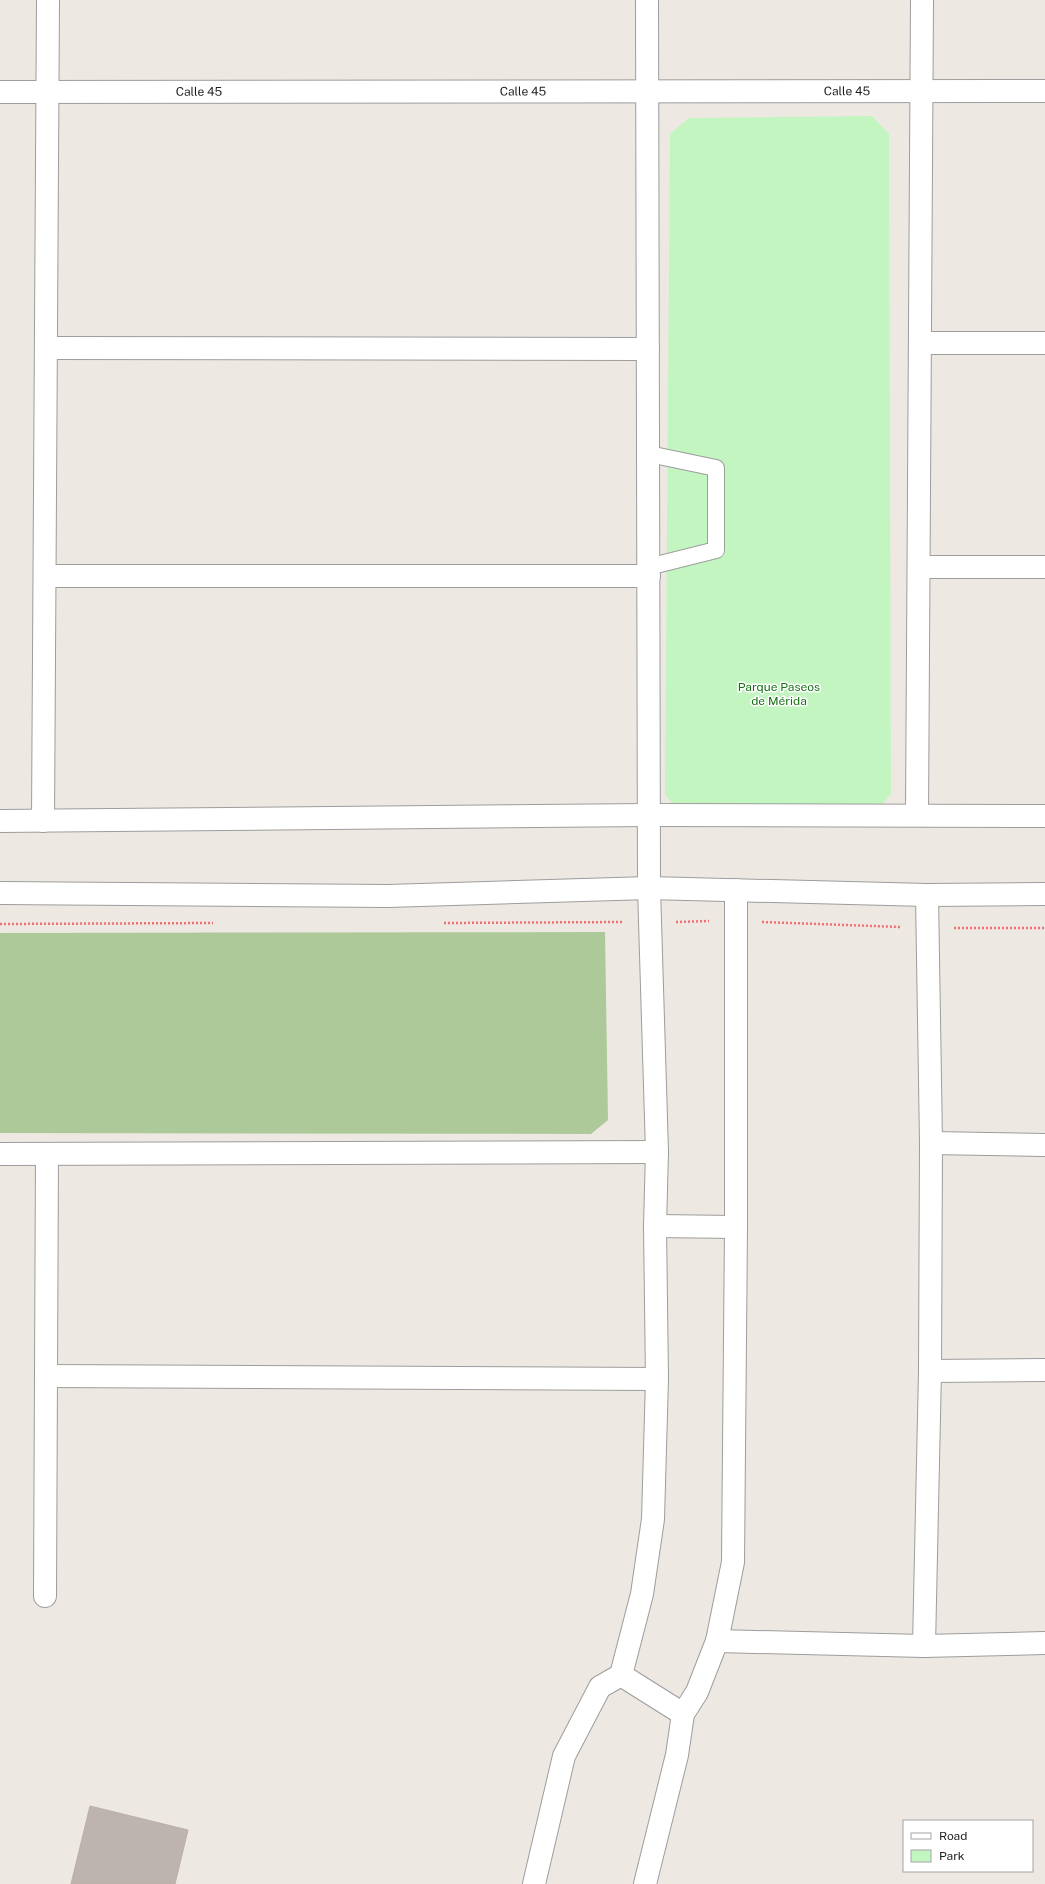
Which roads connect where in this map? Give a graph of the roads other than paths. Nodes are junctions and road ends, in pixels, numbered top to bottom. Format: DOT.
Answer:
graph roads {
  1 [pos="48,0"];
  2 [pos="648,0"];
  3 [pos="922,0"];
  4 [pos="648,91"];
  5 [pos="921,91"];
  6 [pos="1045,91"];
  7 [pos="0,92"];
  8 [pos="48,92"];
  9 [pos="920,343"];
  10 [pos="1045,343"];
  11 [pos="46,348"];
  12 [pos="648,349"];
  13 [pos="649,454"];
  14 [pos="919,567"];
  15 [pos="1045,567"];
  16 [pos="649,572"];
  17 [pos="45,576"];
  18 [pos="649,815"];
  19 [pos="917,815"];
  20 [pos="1045,816"];
  21 [pos="0,821"];
  22 [pos="43,821"];
  23 [pos="649,888"];
  24 [pos="736,890"];
  25 [pos="0,893"];
  26 [pos="1045,894"];
  27 [pos="927,895"];
  28 [pos="931,1143"];
  29 [pos="1045,1144"];
  30 [pos="657,1152"];
  31 [pos="0,1154"];
  32 [pos="47,1154"];
  33 [pos="655,1226"];
  34 [pos="736,1227"];
  35 [pos="1045,1370"];
  36 [pos="930,1371"];
  37 [pos="46,1376"];
  38 [pos="657,1379"];
  39 [pos="44,1596"];
  40 [pos="717,1641"];
  41 [pos="1045,1643"];
  42 [pos="924,1646"];
  43 [pos="621,1675"];
  44 [pos="683,1714"];
  45 [pos="534,1884"];
  46 [pos="645,1884"];
  1 -- 8 [label="street"];
  2 -- 4 [label="street"];
  3 -- 5 [label="street"];
  4 -- 5 [label="street, Calle 45"];
  4 -- 8 [label="street, Calle 45"];
  4 -- 12 [label="street"];
  5 -- 6 [label="street, Calle 45"];
  5 -- 9 [label="street"];
  7 -- 8 [label="street, Calle 45"];
  8 -- 11 [label="street"];
  9 -- 10 [label="street"];
  9 -- 14 [label="street"];
  11 -- 12 [label="street"];
  11 -- 17 [label="street"];
  12 -- 13 [label="street"];
  13 -- 16 [label="street"];
  13 -- 16 [label="lane"];
  14 -- 15 [label="street"];
  14 -- 19 [label="street"];
  16 -- 17 [label="street"];
  16 -- 18 [label="street"];
  17 -- 22 [label="street"];
  18 -- 19 [label="street"];
  18 -- 22 [label="street"];
  18 -- 23 [label="street"];
  19 -- 20 [label="street"];
  21 -- 22 [label="street"];
  23 -- 24 [label="street"];
  23 -- 25 [label="street"];
  23 -- 30 [label="street"];
  24 -- 27 [label="street"];
  24 -- 34 [label="street"];
  26 -- 27 [label="street"];
  27 -- 28 [label="street"];
  28 -- 29 [label="street"];
  28 -- 36 [label="street"];
  30 -- 32 [label="street"];
  30 -- 33 [label="street"];
  31 -- 32 [label="street"];
  32 -- 37 [label="street"];
  33 -- 34 [label="street"];
  33 -- 38 [label="street"];
  34 -- 40 [label="street"];
  35 -- 36 [label="street"];
  36 -- 42 [label="street"];
  37 -- 38 [label="street"];
  37 -- 39 [label="street"];
  38 -- 43 [label="street"];
  40 -- 42 [label="street"];
  40 -- 44 [label="street"];
  41 -- 42 [label="street"];
  43 -- 44 [label="street"];
  43 -- 45 [label="street"];
  44 -- 46 [label="street"];
}
